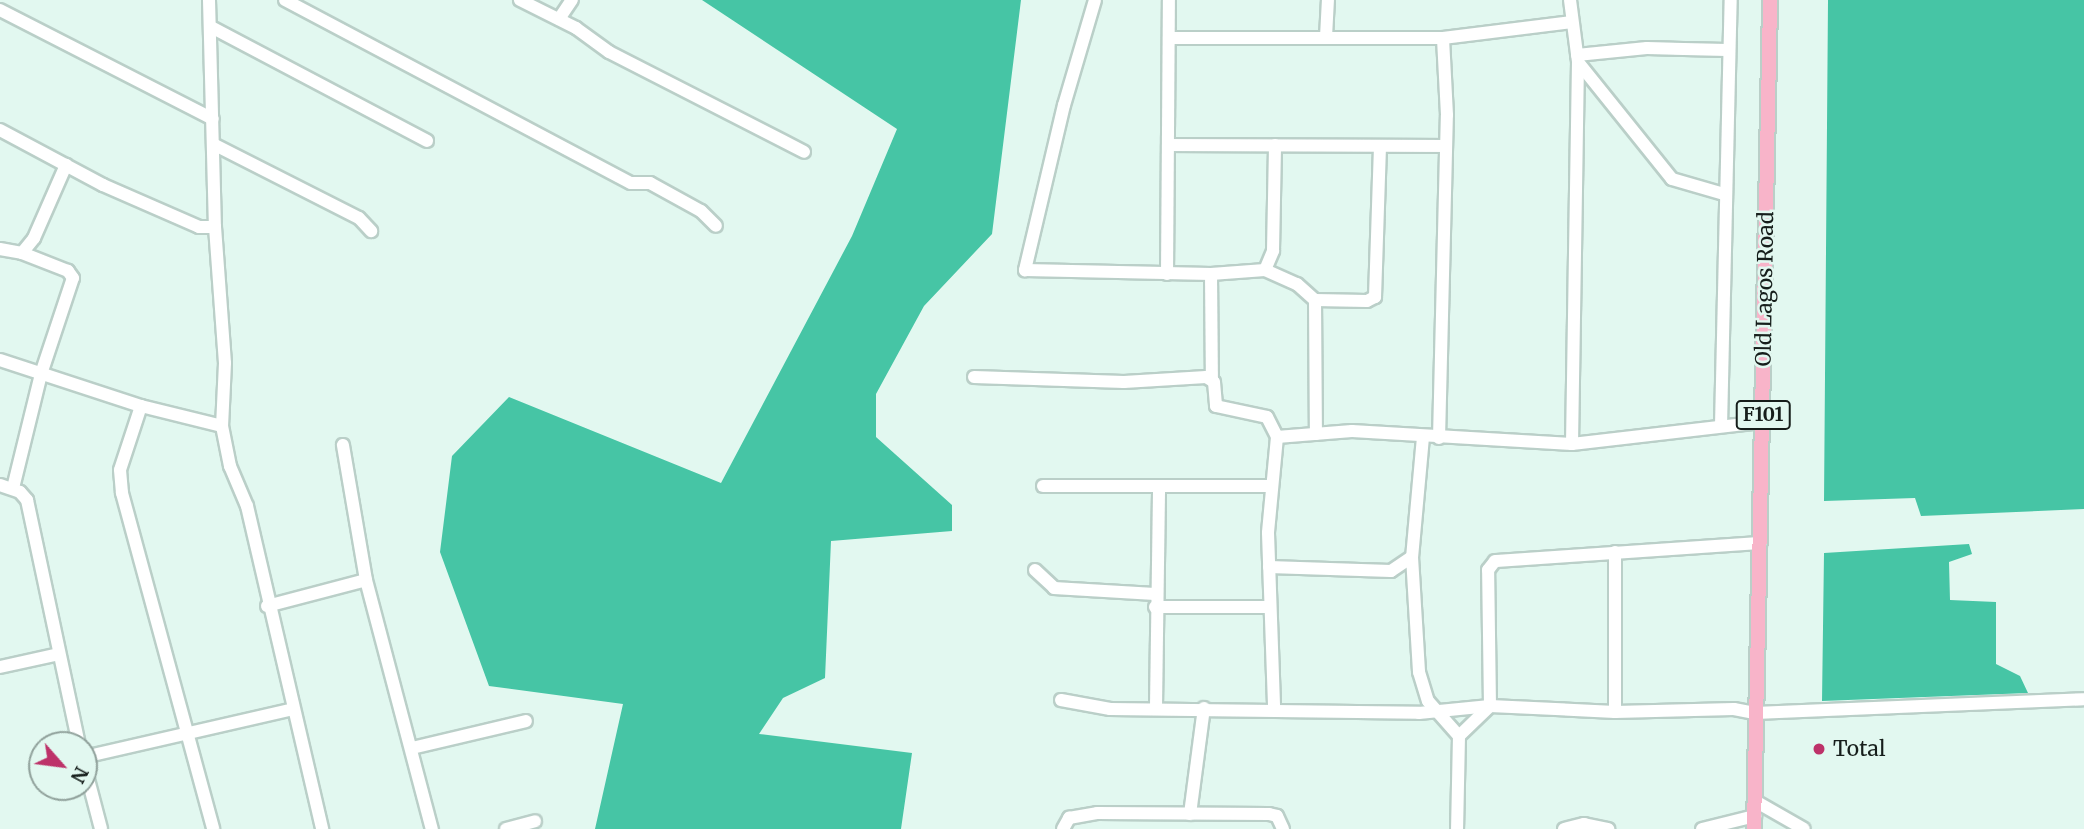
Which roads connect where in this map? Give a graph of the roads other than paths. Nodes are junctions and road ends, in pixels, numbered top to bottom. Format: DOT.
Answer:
graph roads {
  1 [pos="209,0"];
  2 [pos="285,0"];
  3 [pos="520,0"];
  4 [pos="572,0"];
  5 [pos="1095,0"];
  6 [pos="1169,0"];
  7 [pos="1328,0"];
  8 [pos="1570,0"];
  9 [pos="1731,0"];
  10 [pos="1770,0"];
  11 [pos="0,10"];
  12 [pos="559,19"];
  13 [pos="1572,22"];
  14 [pos="213,28"];
  15 [pos="1326,37"];
  16 [pos="1169,38"];
  17 [pos="1443,38"];
  18 [pos="1727,50"];
  19 [pos="1577,58"];
  20 [pos="213,119"];
  21 [pos="0,130"];
  22 [pos="427,141"];
  23 [pos="215,145"];
  24 [pos="1169,145"];
  25 [pos="1275,145"];
  26 [pos="1445,146"];
  27 [pos="1380,149"];
  28 [pos="804,152"];
  29 [pos="66,166"];
  30 [pos="1724,194"];
  31 [pos="716,226"];
  32 [pos="215,227"];
  33 [pos="371,231"];
  34 [pos="0,249"];
  35 [pos="22,253"];
  36 [pos="1265,270"];
  37 [pos="1167,274"];
  38 [pos="1210,274"];
  39 [pos="1315,300"];
  40 [pos="0,360"];
  41 [pos="41,374"];
  42 [pos="974,377"];
  43 [pos="1212,379"];
  44 [pos="141,407"];
  45 [pos="1762,422"];
  46 [pos="222,426"];
  47 [pos="1721,426"];
  48 [pos="1316,434"];
  49 [pos="1277,437"];
  50 [pos="1423,438"];
  51 [pos="1439,438"];
  52 [pos="1572,444"];
  53 [pos="343,445"];
  54 [pos="6,486"];
  55 [pos="1043,486"];
  56 [pos="1270,486"];
  57 [pos="1159,487"];
  58 [pos="1760,543"];
  59 [pos="1615,552"];
  60 [pos="1412,557"];
  61 [pos="1269,567"];
  62 [pos="1035,570"];
  63 [pos="1391,570"];
  64 [pos="366,580"];
  65 [pos="1413,581"];
  66 [pos="1155,600"];
  67 [pos="267,606"];
  68 [pos="1268,607"];
  69 [pos="59,654"];
  70 [pos="0,667"];
  71 [pos="2084,699"];
  72 [pos="1061,701"];
  73 [pos="1490,706"];
  74 [pos="1156,707"];
  75 [pos="1204,708"];
  76 [pos="294,709"];
  77 [pos="1274,709"];
  78 [pos="1435,709"];
  79 [pos="1615,712"];
  80 [pos="1755,713"];
  81 [pos="526,721"];
  82 [pos="76,731"];
  83 [pos="188,731"];
  84 [pos="1459,736"];
  85 [pos="412,748"];
  86 [pos="98,754"];
  87 [pos="94,801"];
  88 [pos="1190,814"];
  89 [pos="1755,815"];
  90 [pos="535,821"];
  91 [pos="1717,828"];
  92 [pos="101,829"];
  93 [pos="213,829"];
  94 [pos="322,829"];
  95 [pos="432,829"];
  96 [pos="506,829"];
  97 [pos="1063,829"];
  98 [pos="1283,829"];
  99 [pos="1457,829"];
  100 [pos="1564,829"];
  101 [pos="1608,829"];
  102 [pos="1702,829"];
  103 [pos="1804,829"];
  1 -- 14 [label="street"];
  2 -- 31 [label="street"];
  3 -- 12 [label="street"];
  4 -- 12 [label="street"];
  5 -- 37 [label="street"];
  6 -- 16 [label="street"];
  7 -- 15 [label="street"];
  8 -- 13 [label="street"];
  9 -- 18 [label="street"];
  10 -- 45 [label="main road, Old Lagos Road / F101"];
  11 -- 20 [label="street"];
  12 -- 28 [label="street"];
  13 -- 17 [label="street"];
  13 -- 19 [label="street"];
  14 -- 20 [label="street"];
  14 -- 22 [label="street"];
  15 -- 16 [label="street"];
  15 -- 17 [label="street"];
  16 -- 24 [label="street"];
  17 -- 26 [label="street"];
  18 -- 19 [label="street"];
  18 -- 30 [label="street"];
  19 -- 30 [label="street"];
  19 -- 52 [label="street"];
  20 -- 23 [label="street"];
  21 -- 29 [label="street"];
  23 -- 32 [label="street"];
  23 -- 33 [label="street"];
  24 -- 25 [label="street"];
  24 -- 37 [label="street"];
  25 -- 27 [label="street"];
  25 -- 36 [label="street"];
  26 -- 27 [label="street"];
  26 -- 51 [label="street"];
  27 -- 39 [label="street"];
  29 -- 32 [label="street"];
  29 -- 35 [label="street"];
  30 -- 47 [label="street"];
  32 -- 46 [label="street"];
  34 -- 35 [label="street"];
  35 -- 41 [label="street"];
  36 -- 38 [label="street"];
  36 -- 39 [label="street"];
  37 -- 38 [label="street"];
  38 -- 43 [label="street"];
  39 -- 48 [label="street"];
  40 -- 41 [label="street"];
  41 -- 44 [label="street"];
  41 -- 54 [label="street"];
  42 -- 43 [label="street"];
  43 -- 49 [label="street"];
  44 -- 46 [label="street"];
  44 -- 83 [label="street"];
  45 -- 47 [label="street"];
  45 -- 58 [label="main road, Old Lagos Road / F101"];
  46 -- 67 [label="street"];
  47 -- 52 [label="street"];
  48 -- 49 [label="street"];
  48 -- 50 [label="street"];
  49 -- 56 [label="street"];
  50 -- 51 [label="street"];
  50 -- 60 [label="street"];
  51 -- 52 [label="street"];
  53 -- 64 [label="street"];
  54 -- 69 [label="street"];
  55 -- 57 [label="street"];
  56 -- 57 [label="street"];
  56 -- 61 [label="street"];
  57 -- 66 [label="street"];
  58 -- 59 [label="street"];
  58 -- 80 [label="main road, Old Lagos Road / F101"];
  59 -- 73 [label="street"];
  59 -- 79 [label="street"];
  60 -- 63 [label="street"];
  60 -- 65 [label="street"];
  61 -- 63 [label="street"];
  61 -- 68 [label="street"];
  62 -- 66 [label="street"];
  63 -- 65 [label="street"];
  64 -- 67 [label="street"];
  64 -- 85 [label="street"];
  65 -- 78 [label="street"];
  66 -- 68 [label="street"];
  66 -- 74 [label="street"];
  67 -- 76 [label="street"];
  68 -- 77 [label="street"];
  69 -- 70 [label="street"];
  69 -- 82 [label="street"];
  71 -- 80 [label="street"];
  72 -- 74 [label="street"];
  73 -- 78 [label="street"];
  73 -- 79 [label="street"];
  73 -- 84 [label="street"];
  74 -- 75 [label="street"];
  75 -- 77 [label="street"];
  75 -- 88 [label="street"];
  76 -- 83 [label="street"];
  76 -- 94 [label="street"];
  77 -- 78 [label="street"];
  78 -- 84 [label="street"];
  79 -- 80 [label="street"];
  80 -- 89 [label="main road, Old Lagos Road / F101"];
  81 -- 85 [label="street"];
  83 -- 86 [label="street"];
  83 -- 93 [label="street"];
  84 -- 99 [label="street"];
  85 -- 95 [label="street"];
  87 -- 92 [label="street"];
  88 -- 97 [label="street"];
  88 -- 98 [label="street"];
  89 -- 91 [label="street"];
  89 -- 103 [label="street"];
  90 -- 96 [label="street"];
  91 -- 102 [label="street"];
  100 -- 101 [label="street"];
}
